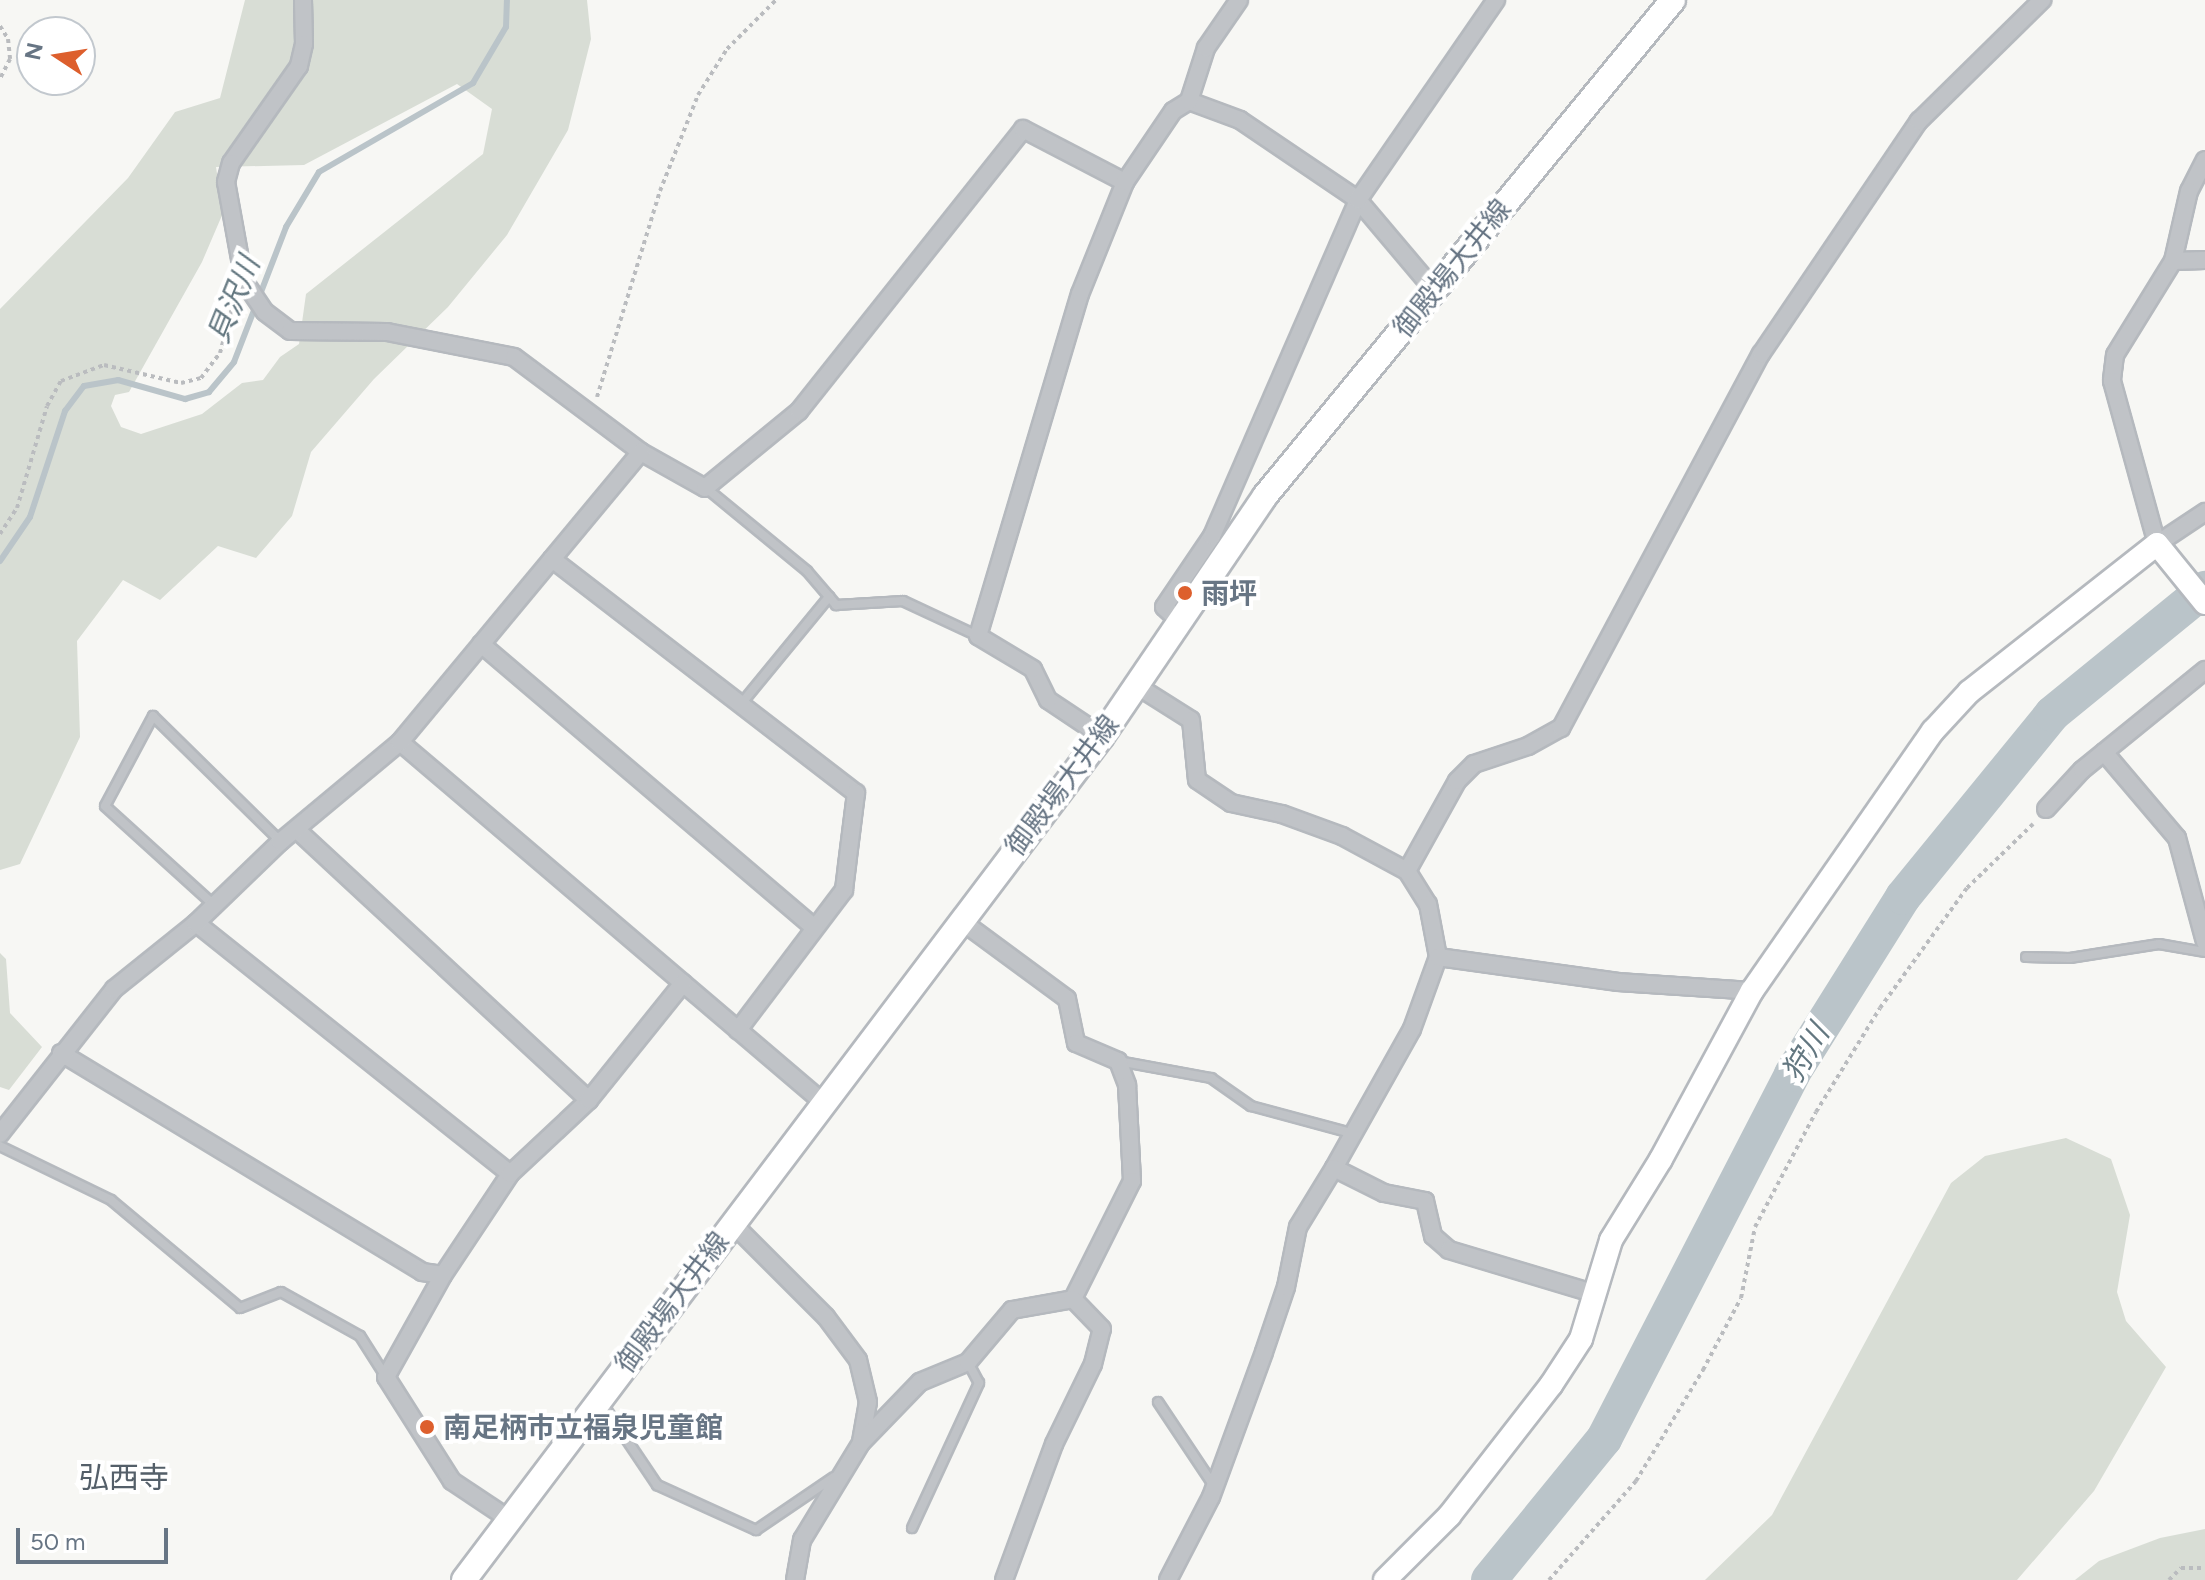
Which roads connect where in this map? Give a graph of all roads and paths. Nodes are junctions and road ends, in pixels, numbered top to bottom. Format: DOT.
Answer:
graph roads {
  1 [pos="303,0"];
  2 [pos="776,0"];
  3 [pos="1239,0"];
  4 [pos="1496,0"];
  5 [pos="1673,0"];
  6 [pos="2042,0"];
  7 [pos="0,26"];
  8 [pos="2,73"];
  9 [pos="0,79"];
  10 [pos="1189,101"];
  11 [pos="2205,160"];
  12 [pos="1125,182"];
  13 [pos="1358,200"];
  14 [pos="2205,260"];
  15 [pos="2173,261"];
  16 [pos="246,285"];
  17 [pos="1434,290"];
  18 [pos="592,414"];
  19 [pos="641,452"];
  20 [pos="705,488"];
  21 [pos="2205,512"];
  22 [pos="0,534"];
  23 [pos="2157,544"];
  24 [pos="552,559"];
  25 [pos="829,597"];
  26 [pos="2205,603"];
  27 [pos="1178,620"];
  28 [pos="978,636"];
  29 [pos="481,644"];
  30 [pos="2205,670"];
  31 [pos="1134,684"];
  32 [pos="741,704"];
  33 [pos="1102,736"];
  34 [pos="400,742"];
  35 [pos="2104,752"];
  36 [pos="2046,809"];
  37 [pos="2033,824"];
  38 [pos="297,830"];
  39 [pos="280,842"];
  40 [pos="1407,871"];
  41 [pos="215,906"];
  42 [pos="960,920"];
  43 [pos="196,923"];
  44 [pos="815,928"];
  45 [pos="2205,942"];
  46 [pos="2205,952"];
  47 [pos="1438,957"];
  48 [pos="2026,957"];
  49 [pos="683,983"];
  50 [pos="1752,991"];
  51 [pos="738,1030"];
  52 [pos="61,1053"];
  53 [pos="1118,1061"];
  54 [pos="589,1100"];
  55 [pos="825,1104"];
  56 [pos="0,1134"];
  57 [pos="1356,1134"];
  58 [pos="0,1146"];
  59 [pos="1334,1168"];
  60 [pos="510,1174"];
  61 [pos="731,1222"];
  62 [pos="443,1275"];
  63 [pos="1596,1294"];
  64 [pos="1073,1299"];
  65 [pos="968,1362"];
  66 [pos="386,1377"];
  67 [pos="599,1399"];
  68 [pos="1158,1402"];
  69 [pos="861,1443"];
  70 [pos="845,1469"];
  71 [pos="1214,1487"];
  72 [pos="509,1519"];
  73 [pos="912,1528"];
  74 [pos="2205,1568"];
  75 [pos="464,1580"];
  76 [pos="795,1580"];
  77 [pos="1004,1580"];
  78 [pos="1168,1580"];
  79 [pos="1385,1580"];
  80 [pos="1549,1580"];
  81 [pos="2169,1580"];
  1 -- 16 [label="street"];
  2 -- 18 [label="path"];
  3 -- 10 [label="street"];
  4 -- 13 [label="street"];
  5 -- 17 [label="main road, 御殿場大井線"];
  6 -- 40 [label="street"];
  7 -- 8 [label="path"];
  8 -- 9 [label="path"];
  10 -- 12 [label="street"];
  10 -- 13 [label="street"];
  11 -- 15 [label="street"];
  12 -- 20 [label="street"];
  12 -- 28 [label="street"];
  13 -- 17 [label="street"];
  13 -- 27 [label="street"];
  14 -- 15 [label="street"];
  15 -- 23 [label="street"];
  16 -- 18 [label="street"];
  16 -- 22 [label="path"];
  17 -- 27 [label="main road, 御殿場大井線"];
  18 -- 19 [label="street"];
  19 -- 20 [label="street"];
  19 -- 24 [label="street"];
  20 -- 25 [label="lane"];
  21 -- 23 [label="street"];
  23 -- 26 [label="street"];
  23 -- 50 [label="street"];
  24 -- 29 [label="street"];
  24 -- 32 [label="street"];
  25 -- 28 [label="lane"];
  25 -- 32 [label="lane"];
  27 -- 31 [label="main road, 御殿場大井線"];
  28 -- 33 [label="street"];
  29 -- 34 [label="street"];
  29 -- 44 [label="street"];
  30 -- 35 [label="street"];
  31 -- 33 [label="main road, 御殿場大井線"];
  31 -- 40 [label="street"];
  32 -- 44 [label="street"];
  33 -- 42 [label="main road, 御殿場大井線"];
  34 -- 38 [label="street"];
  34 -- 49 [label="street"];
  35 -- 36 [label="street"];
  35 -- 45 [label="street"];
  37 -- 80 [label="path"];
  38 -- 39 [label="street"];
  38 -- 54 [label="street"];
  39 -- 41 [label="street"];
  39 -- 41 [label="lane"];
  40 -- 47 [label="street"];
  41 -- 43 [label="street"];
  42 -- 53 [label="street"];
  42 -- 55 [label="main road, 御殿場大井線"];
  43 -- 52 [label="street"];
  43 -- 60 [label="street"];
  44 -- 51 [label="street"];
  46 -- 48 [label="lane"];
  47 -- 50 [label="street"];
  47 -- 57 [label="street"];
  49 -- 51 [label="street"];
  49 -- 54 [label="street"];
  50 -- 63 [label="street"];
  51 -- 55 [label="street"];
  52 -- 56 [label="street"];
  52 -- 62 [label="street"];
  53 -- 57 [label="lane"];
  53 -- 64 [label="street"];
  54 -- 60 [label="street"];
  55 -- 61 [label="main road, 御殿場大井線"];
  57 -- 59 [label="street"];
  58 -- 66 [label="lane"];
  59 -- 63 [label="street"];
  59 -- 71 [label="street"];
  60 -- 62 [label="street"];
  61 -- 67 [label="main road, 御殿場大井線"];
  61 -- 69 [label="street"];
  62 -- 66 [label="street"];
  63 -- 79 [label="street"];
  64 -- 65 [label="street"];
  64 -- 77 [label="street"];
  65 -- 69 [label="street"];
  65 -- 73 [label="lane"];
  66 -- 72 [label="street"];
  67 -- 70 [label="lane"];
  67 -- 72 [label="main road, 御殿場大井線"];
  68 -- 71 [label="lane"];
  69 -- 70 [label="street"];
  70 -- 76 [label="street"];
  71 -- 78 [label="street"];
  72 -- 75 [label="main road, 御殿場大井線"];
  74 -- 81 [label="path"];
}
